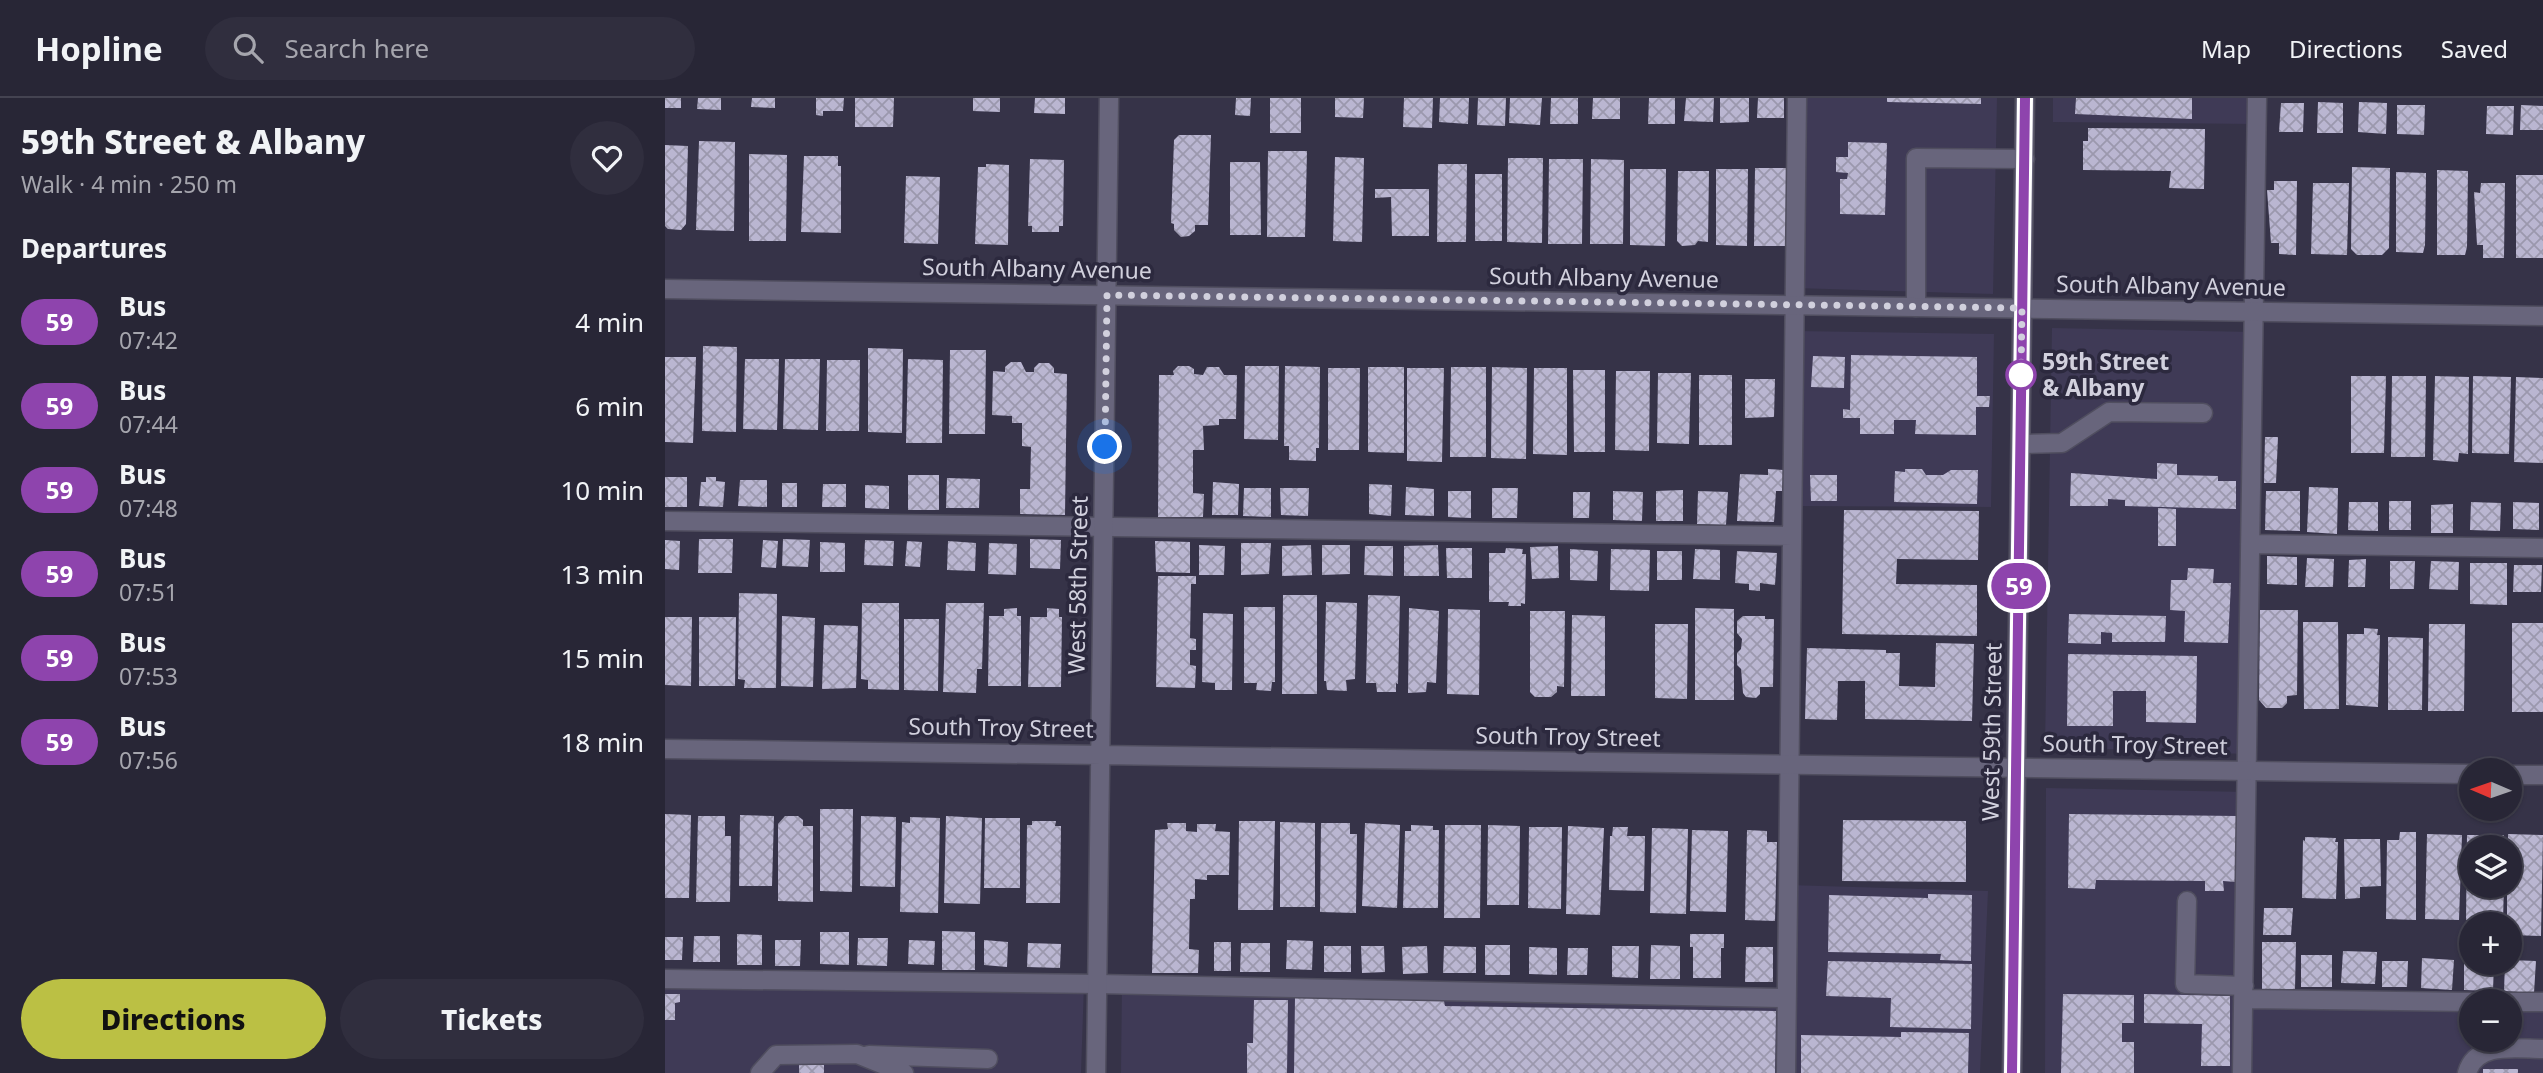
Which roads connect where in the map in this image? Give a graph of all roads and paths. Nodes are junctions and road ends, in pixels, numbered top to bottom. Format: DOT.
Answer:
graph roads {
  1 [pos="1109,98"];
  2 [pos="1797,98"];
  3 [pos="2025,98"];
  4 [pos="2257,98"];
  5 [pos="2025,159"];
  6 [pos="665,289"];
  7 [pos="1107,295"];
  8 [pos="1795,305"];
  9 [pos="1916,307"];
  10 [pos="2022,308"];
  11 [pos="2253,312"];
  12 [pos="2543,316"];
  13 [pos="2203,413"];
  14 [pos="2021,444"];
  15 [pos="665,522"];
  16 [pos="1104,527"];
  17 [pos="1792,536"];
  18 [pos="2250,544"];
  19 [pos="2543,548"];
  20 [pos="665,749"];
  21 [pos="1101,754"];
  22 [pos="1789,765"];
  23 [pos="2016,768"];
  24 [pos="2247,771"];
  25 [pos="2459,775"];
  26 [pos="2522,775"];
  27 [pos="2543,775"];
  28 [pos="2187,901"];
  29 [pos="665,979"];
  30 [pos="1098,984"];
  31 [pos="2244,992"];
  32 [pos="1786,998"];
  33 [pos="2459,1001"];
  34 [pos="2522,1002"];
  35 [pos="2543,1003"];
  36 [pos="2543,1049"];
  37 [pos="856,1054"];
  38 [pos="988,1059"];
  39 [pos="760,1073"];
  40 [pos="904,1073"];
  41 [pos="1096,1073"];
  42 [pos="1786,1073"];
  43 [pos="2012,1073"];
  44 [pos="2242,1073"];
  45 [pos="2467,1073"];
  1 -- 7 [label="street, West 58th Street"];
  2 -- 8 [label="street"];
  3 -- 5 [label="street, West 59th Street"];
  4 -- 11 [label="street"];
  5 -- 9 [label="street"];
  5 -- 10 [label="street, West 59th Street"];
  6 -- 7 [label="street, South Albany Avenue"];
  7 -- 8 [label="street, South Albany Avenue"];
  7 -- 16 [label="street, West 58th Street"];
  8 -- 9 [label="street, South Albany Avenue"];
  8 -- 17 [label="street"];
  9 -- 10 [label="street, South Albany Avenue"];
  10 -- 11 [label="street, South Albany Avenue"];
  10 -- 14 [label="street, West 59th Street"];
  11 -- 12 [label="street, South Albany Avenue"];
  11 -- 18 [label="street"];
  13 -- 14 [label="street"];
  14 -- 23 [label="street, West 59th Street"];
  15 -- 16 [label="street"];
  16 -- 17 [label="street"];
  16 -- 21 [label="street, West 58th Street"];
  17 -- 22 [label="street"];
  18 -- 19 [label="street"];
  18 -- 24 [label="street"];
  20 -- 21 [label="street, South Troy Street"];
  21 -- 22 [label="street, South Troy Street"];
  21 -- 30 [label="street, West 58th Street"];
  22 -- 23 [label="street, South Troy Street"];
  22 -- 32 [label="street"];
  23 -- 24 [label="street, South Troy Street"];
  23 -- 43 [label="street, West 59th Street"];
  24 -- 25 [label="street, South Troy Street"];
  24 -- 31 [label="street"];
  26 -- 27 [label="street"];
  28 -- 31 [label="street"];
  29 -- 30 [label="street"];
  30 -- 32 [label="street"];
  30 -- 41 [label="street, West 58th Street"];
  31 -- 33 [label="street"];
  31 -- 44 [label="street"];
  32 -- 42 [label="street"];
  34 -- 35 [label="street"];
  36 -- 45 [label="street"];
  37 -- 38 [label="street"];
  37 -- 39 [label="street"];
  37 -- 40 [label="street"];
}
